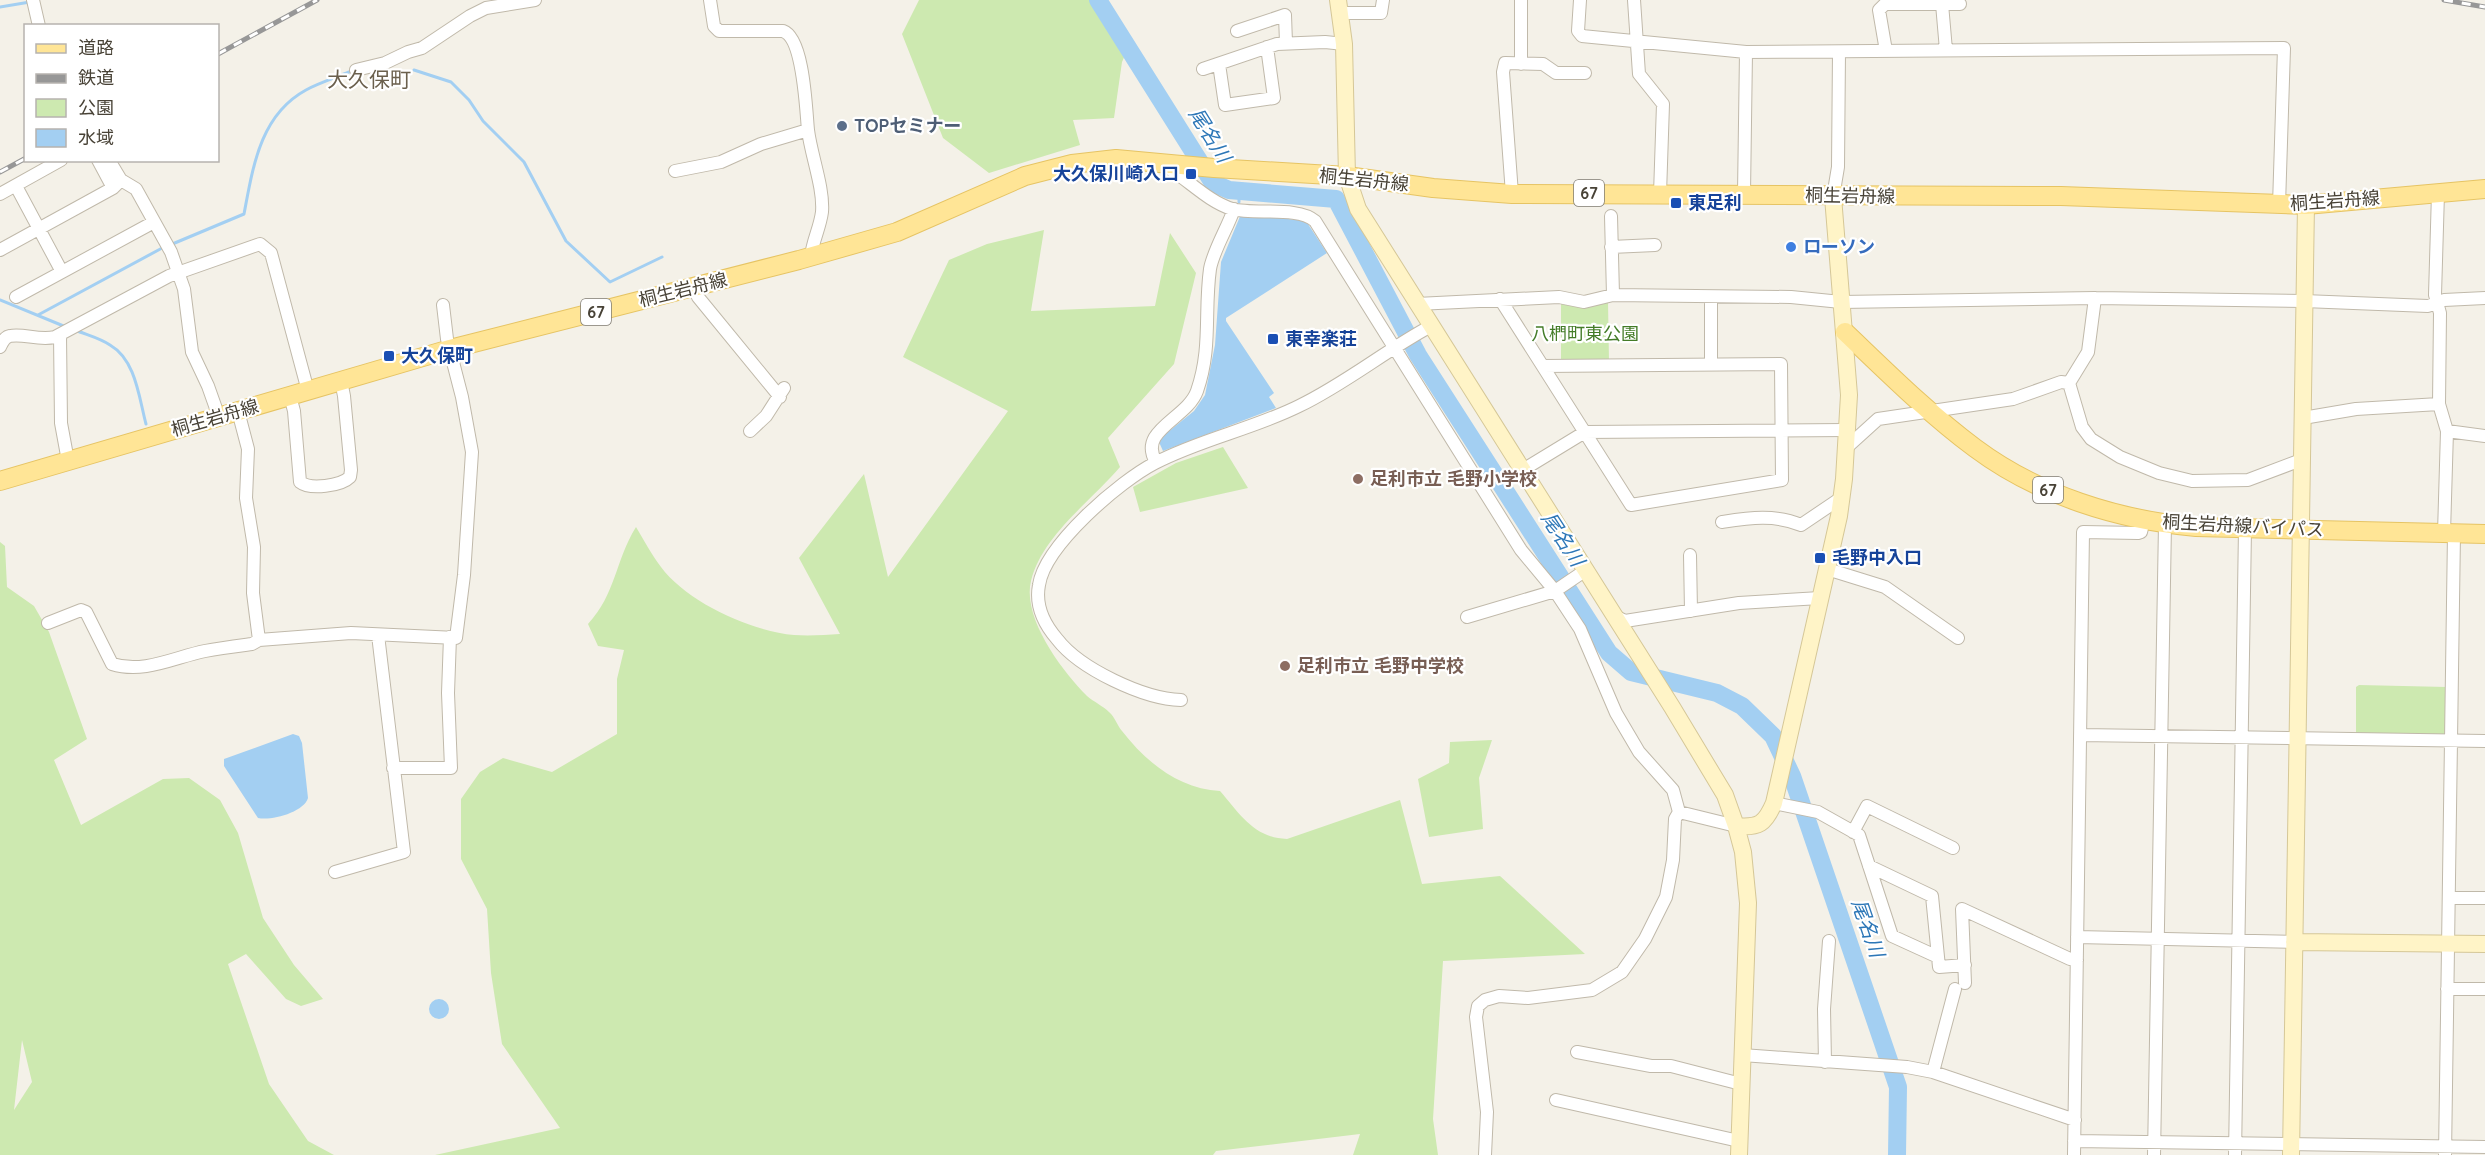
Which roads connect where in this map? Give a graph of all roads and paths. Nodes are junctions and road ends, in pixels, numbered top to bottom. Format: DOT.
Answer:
graph roads {
  1 [pos="33,0"];
  2 [pos="535,0"];
  3 [pos="710,0"];
  4 [pos="1383,0"];
  5 [pos="1521,0"];
  6 [pos="1580,0"];
  7 [pos="1634,0"];
  8 [pos="1942,4"];
  9 [pos="1960,4"];
  10 [pos="1338,7"];
  11 [pos="39,24"];
  12 [pos="1237,31"];
  13 [pos="1637,42"];
  14 [pos="1286,43"];
  15 [pos="1344,44"];
  16 [pos="1267,47"];
  17 [pos="1946,50"];
  18 [pos="1886,51"];
  19 [pos="1746,52"];
  20 [pos="1839,52"];
  21 [pos="1219,64"];
  22 [pos="1521,64"];
  23 [pos="1203,69"];
  24 [pos="356,70"];
  25 [pos="1585,73"];
  26 [pos="808,130"];
  27 [pos="58,162"];
  28 [pos="100,162"];
  29 [pos="110,162"];
  30 [pos="1162,163"];
  31 [pos="675,171"];
  32 [pos="1347,177"];
  33 [pos="117,184"];
  34 [pos="16,186"];
  35 [pos="2485,189"];
  36 [pos="1744,193"];
  37 [pos="2438,193"];
  38 [pos="0,194"];
  39 [pos="1512,194"];
  40 [pos="1660,194"];
  41 [pos="1833,197"];
  42 [pos="2279,205"];
  43 [pos="2306,205"];
  44 [pos="1234,209"];
  45 [pos="1611,216"];
  46 [pos="154,222"];
  47 [pos="39,228"];
  48 [pos="1655,245"];
  49 [pos="1611,247"];
  50 [pos="0,250"];
  51 [pos="811,257"];
  52 [pos="62,272"];
  53 [pos="179,272"];
  54 [pos="694,287"];
  55 [pos="1613,295"];
  56 [pos="16,297"];
  57 [pos="1711,298"];
  58 [pos="2096,298"];
  59 [pos="2485,298"];
  60 [pos="1500,299"];
  61 [pos="2304,301"];
  62 [pos="1842,302"];
  63 [pos="2437,302"];
  64 [pos="1417,304"];
  65 [pos="443,305"];
  66 [pos="1425,329"];
  67 [pos="1845,332"];
  68 [pos="60,335"];
  69 [pos="1399,345"];
  70 [pos="0,347"];
  71 [pos="450,350"];
  72 [pos="1711,364"];
  73 [pos="1543,366"];
  74 [pos="341,381"];
  75 [pos="2069,383"];
  76 [pos="308,391"];
  77 [pos="290,396"];
  78 [pos="2439,404"];
  79 [pos="238,411"];
  80 [pos="1930,412"];
  81 [pos="219,417"];
  82 [pos="2303,418"];
  83 [pos="1782,430"];
  84 [pos="1847,430"];
  85 [pos="750,431"];
  86 [pos="2448,431"];
  87 [pos="1585,432"];
  88 [pos="2485,436"];
  89 [pos="1846,448"];
  90 [pos="2301,460"];
  91 [pos="68,461"];
  92 [pos="1156,462"];
  93 [pos="1521,471"];
  94 [pos="0,481"];
  95 [pos="1841,498"];
  96 [pos="2144,520"];
  97 [pos="1722,522"];
  98 [pos="2165,524"];
  99 [pos="2245,529"];
  100 [pos="2301,531"];
  101 [pos="2449,533"];
  102 [pos="2485,534"];
  103 [pos="1690,555"];
  104 [pos="1827,569"];
  105 [pos="1581,573"];
  106 [pos="1557,589"];
  107 [pos="1820,598"];
  108 [pos="1691,610"];
  109 [pos="1467,616"];
  110 [pos="1617,617"];
  111 [pos="48,623"];
  112 [pos="378,635"];
  113 [pos="450,638"];
  114 [pos="1958,638"];
  115 [pos="259,640"];
  116 [pos="1181,700"];
  117 [pos="2080,735"];
  118 [pos="2162,736"];
  119 [pos="2241,738"];
  120 [pos="2296,739"];
  121 [pos="2451,740"];
  122 [pos="2485,741"];
  123 [pos="393,768"];
  124 [pos="1774,803"];
  125 [pos="1679,812"];
  126 [pos="1736,826"];
  127 [pos="1853,832"];
  128 [pos="1953,848"];
  129 [pos="1869,866"];
  130 [pos="335,872"];
  131 [pos="2449,898"];
  132 [pos="2485,898"];
  133 [pos="2077,938"];
  134 [pos="2158,939"];
  135 [pos="1829,941"];
  136 [pos="2238,941"];
  137 [pos="2294,942"];
  138 [pos="2448,944"];
  139 [pos="2485,944"];
  140 [pos="1938,957"];
  141 [pos="2077,960"];
  142 [pos="1965,965"];
  143 [pos="2447,989"];
  144 [pos="2485,989"];
  145 [pos="1576,1052"];
  146 [pos="1742,1055"];
  147 [pos="1826,1062"];
  148 [pos="1933,1072"];
  149 [pos="1741,1084"];
  150 [pos="1556,1100"];
  151 [pos="2075,1120"];
  152 [pos="2074,1141"];
  153 [pos="2154,1142"];
  154 [pos="2485,1147"];
  155 [pos="1739,1148"];
  156 [pos="2235,1149"];
  157 [pos="2291,1150"];
  158 [pos="2445,1151"];
  159 [pos="1485,1155"];
  160 [pos="2074,1155"];
  161 [pos="2154,1155"];
  1 -- 11 [label="street"];
  2 -- 24 [label="street"];
  3 -- 26 [label="street"];
  4 -- 10 [label="street"];
  5 -- 22 [label="street"];
  6 -- 13 [label="street"];
  7 -- 13 [label="street"];
  8 -- 9 [label="street"];
  8 -- 17 [label="street"];
  8 -- 18 [label="street"];
  10 -- 15 [label="street"];
  12 -- 14 [label="street"];
  13 -- 19 [label="street"];
  13 -- 40 [label="street"];
  14 -- 15 [label="street"];
  14 -- 16 [label="street"];
  15 -- 32 [label="street"];
  16 -- 21 [label="street"];
  16 -- 21 [label="street"];
  17 -- 18 [label="street"];
  17 -- 42 [label="street"];
  18 -- 20 [label="street"];
  19 -- 20 [label="street"];
  19 -- 36 [label="street"];
  20 -- 41 [label="street"];
  21 -- 23 [label="street"];
  22 -- 25 [label="street"];
  22 -- 39 [label="street"];
  26 -- 31 [label="street"];
  26 -- 51 [label="street"];
  27 -- 34 [label="street"];
  28 -- 33 [label="street"];
  29 -- 33 [label="street"];
  30 -- 32 [label="main road, 桐生岩舟線 / 67"];
  30 -- 44 [label="street"];
  30 -- 51 [label="main road, 桐生岩舟線 / 67"];
  32 -- 39 [label="main road, 桐生岩舟線 / 67"];
  32 -- 64 [label="street"];
  33 -- 46 [label="street"];
  33 -- 47 [label="street"];
  34 -- 38 [label="street"];
  34 -- 47 [label="street"];
  35 -- 37 [label="main road, 桐生岩舟線 / 67"];
  36 -- 40 [label="main road, 桐生岩舟線 / 67"];
  36 -- 41 [label="main road, 桐生岩舟線 / 67"];
  37 -- 43 [label="main road, 桐生岩舟線 / 67"];
  37 -- 63 [label="street"];
  39 -- 40 [label="main road, 桐生岩舟線 / 67"];
  41 -- 42 [label="main road, 桐生岩舟線 / 67"];
  41 -- 62 [label="street"];
  42 -- 43 [label="main road, 桐生岩舟線 / 67"];
  43 -- 61 [label="street"];
  44 -- 69 [label="street"];
  44 -- 92 [label="street"];
  45 -- 49 [label="street"];
  46 -- 52 [label="street"];
  46 -- 53 [label="street"];
  47 -- 50 [label="street"];
  47 -- 52 [label="street"];
  48 -- 49 [label="street"];
  49 -- 55 [label="street"];
  51 -- 54 [label="main road, 桐生岩舟線 / 67"];
  52 -- 56 [label="street"];
  53 -- 68 [label="street"];
  53 -- 76 [label="street"];
  53 -- 81 [label="street"];
  54 -- 71 [label="main road, 桐生岩舟線 / 67"];
  54 -- 85 [label="street"];
  55 -- 57 [label="street"];
  55 -- 60 [label="street"];
  57 -- 62 [label="street"];
  57 -- 72 [label="street"];
  58 -- 61 [label="street"];
  58 -- 62 [label="street"];
  58 -- 75 [label="street"];
  59 -- 63 [label="street"];
  60 -- 64 [label="street"];
  60 -- 73 [label="street"];
  61 -- 63 [label="street"];
  61 -- 82 [label="street"];
  62 -- 67 [label="street"];
  63 -- 78 [label="street"];
  64 -- 66 [label="street"];
  65 -- 71 [label="street"];
  66 -- 69 [label="street"];
  66 -- 93 [label="street"];
  67 -- 80 [label="main road, 桐生岩舟線バイパス / 67"];
  67 -- 84 [label="street"];
  68 -- 70 [label="street"];
  68 -- 91 [label="street"];
  69 -- 92 [label="street"];
  69 -- 106 [label="street"];
  71 -- 74 [label="main road, 桐生岩舟線 / 67"];
  71 -- 113 [label="street"];
  72 -- 73 [label="street"];
  72 -- 83 [label="street"];
  73 -- 87 [label="street"];
  74 -- 76 [label="main road, 桐生岩舟線 / 67"];
  74 -- 77 [label="street"];
  75 -- 80 [label="street"];
  75 -- 90 [label="street"];
  76 -- 77 [label="main road, 桐生岩舟線 / 67"];
  77 -- 79 [label="main road, 桐生岩舟線 / 67"];
  78 -- 82 [label="street"];
  78 -- 86 [label="street"];
  79 -- 81 [label="main road, 桐生岩舟線 / 67"];
  79 -- 115 [label="street"];
  80 -- 89 [label="street"];
  80 -- 96 [label="main road, 桐生岩舟線バイパス / 67"];
  81 -- 91 [label="main road, 桐生岩舟線 / 67"];
  82 -- 90 [label="street"];
  83 -- 84 [label="street"];
  83 -- 87 [label="street"];
  83 -- 87 [label="street"];
  84 -- 89 [label="street"];
  86 -- 88 [label="street"];
  86 -- 101 [label="street"];
  87 -- 93 [label="street"];
  89 -- 95 [label="street"];
  90 -- 100 [label="street"];
  91 -- 94 [label="main road, 桐生岩舟線 / 67"];
  92 -- 116 [label="street"];
  93 -- 105 [label="street"];
  95 -- 97 [label="street"];
  95 -- 104 [label="street"];
  96 -- 98 [label="main road, 桐生岩舟線バイパス / 67"];
  96 -- 117 [label="street"];
  98 -- 99 [label="main road, 桐生岩舟線バイパス / 67"];
  98 -- 118 [label="street"];
  99 -- 100 [label="main road, 桐生岩舟線バイパス / 67"];
  99 -- 119 [label="street"];
  100 -- 101 [label="main road, 桐生岩舟線バイパス / 67"];
  100 -- 120 [label="street"];
  101 -- 102 [label="main road, 桐生岩舟線バイパス / 67"];
  101 -- 121 [label="street"];
  103 -- 108 [label="street"];
  104 -- 107 [label="street"];
  104 -- 114 [label="street"];
  105 -- 106 [label="street"];
  105 -- 110 [label="street"];
  106 -- 109 [label="street"];
  106 -- 125 [label="street"];
  107 -- 108 [label="street"];
  107 -- 124 [label="street"];
  108 -- 110 [label="street"];
  110 -- 126 [label="street"];
  111 -- 115 [label="street"];
  112 -- 113 [label="street"];
  112 -- 115 [label="street"];
  112 -- 123 [label="street"];
  113 -- 123 [label="street"];
  117 -- 118 [label="street"];
  117 -- 133 [label="street"];
  118 -- 119 [label="street"];
  118 -- 134 [label="street"];
  119 -- 120 [label="street"];
  119 -- 136 [label="street"];
  120 -- 121 [label="street"];
  120 -- 137 [label="street"];
  121 -- 122 [label="street"];
  121 -- 131 [label="street"];
  123 -- 130 [label="street"];
  124 -- 126 [label="street"];
  124 -- 127 [label="street"];
  125 -- 126 [label="street"];
  125 -- 159 [label="street"];
  126 -- 146 [label="street"];
  127 -- 128 [label="street"];
  127 -- 129 [label="street"];
  129 -- 140 [label="street"];
  129 -- 140 [label="street"];
  131 -- 132 [label="street"];
  131 -- 138 [label="street"];
  133 -- 134 [label="street"];
  133 -- 141 [label="street"];
  134 -- 136 [label="street"];
  134 -- 153 [label="street"];
  135 -- 147 [label="street"];
  136 -- 137 [label="street"];
  136 -- 156 [label="street"];
  137 -- 138 [label="street"];
  137 -- 157 [label="street"];
  138 -- 139 [label="street"];
  138 -- 143 [label="street"];
  140 -- 142 [label="street"];
  141 -- 142 [label="street"];
  141 -- 151 [label="street"];
  142 -- 148 [label="street"];
  143 -- 144 [label="street"];
  143 -- 158 [label="street"];
  145 -- 149 [label="street"];
  146 -- 147 [label="street"];
  146 -- 149 [label="street"];
  147 -- 148 [label="street"];
  148 -- 151 [label="street"];
  149 -- 155 [label="street"];
  150 -- 155 [label="street"];
  151 -- 152 [label="street"];
  152 -- 153 [label="street"];
  152 -- 160 [label="street"];
  153 -- 156 [label="street"];
  153 -- 161 [label="street"];
  154 -- 158 [label="street"];
  156 -- 157 [label="street"];
  157 -- 158 [label="street"];
}
